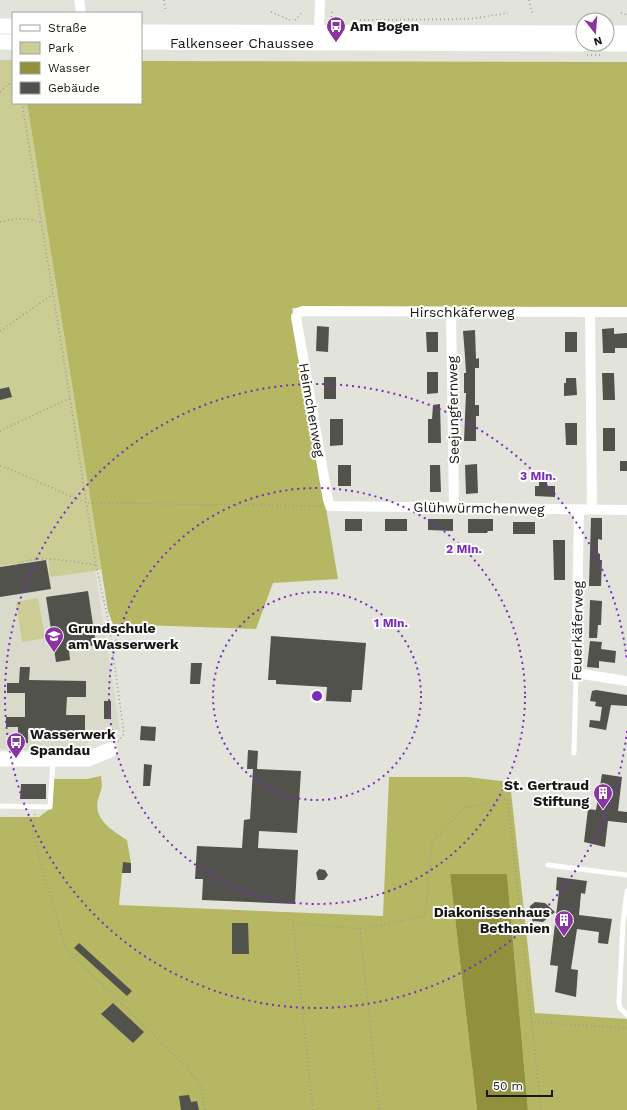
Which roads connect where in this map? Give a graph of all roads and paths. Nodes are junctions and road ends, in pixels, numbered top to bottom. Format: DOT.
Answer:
graph roads {
  1 [pos="79,0"];
  2 [pos="164,0"];
  3 [pos="320,0"];
  4 [pos="530,0"];
  5 [pos="332,11"];
  6 [pos="81,12"];
  7 [pos="166,12"];
  8 [pos="271,12"];
  9 [pos="508,13"];
  10 [pos="532,13"];
  11 [pos="621,13"];
  12 [pos="627,15"];
  13 [pos="355,21"];
  14 [pos="298,23"];
  15 [pos="0,26"];
  16 [pos="12,26"];
  17 [pos="322,31"];
  18 [pos="142,32"];
  19 [pos="575,33"];
  20 [pos="615,33"];
  21 [pos="627,33"];
  22 [pos="0,42"];
  23 [pos="12,42"];
  24 [pos="142,42"];
  25 [pos="575,44"];
  26 [pos="615,44"];
  27 [pos="627,44"];
  28 [pos="12,81"];
  29 [pos="0,92"];
  30 [pos="22,104"];
  31 [pos="0,222"];
  32 [pos="42,223"];
  33 [pos="53,294"];
  34 [pos="451,312"];
  35 [pos="590,312"];
  36 [pos="627,312"];
  37 [pos="298,313"];
  38 [pos="0,331"];
  39 [pos="70,398"];
  40 [pos="0,431"];
  41 [pos="0,466"];
  42 [pos="87,503"];
  43 [pos="330,506"];
  44 [pos="454,508"];
  45 [pos="592,509"];
  46 [pos="579,510"];
  47 [pos="627,510"];
  48 [pos="15,565"];
  49 [pos="96,566"];
  50 [pos="576,673"];
  51 [pos="627,681"];
  52 [pos="110,750"];
  53 [pos="574,753"];
  54 [pos="0,759"];
  55 [pos="53,759"];
  56 [pos="0,806"];
  57 [pos="37,806"];
  58 [pos="548,865"];
  59 [pos="627,875"];
  60 [pos="627,891"];
  61 [pos="360,930"];
  62 [pos="627,1015"];
  63 [pos="531,1022"];
  64 [pos="627,1028"];
  65 [pos="205,1110"];
  66 [pos="313,1110"];
  67 [pos="379,1110"];
  68 [pos="541,1110"];
  1 -- 6 [label="street"];
  2 -- 7 [label="path"];
  3 -- 17 [label="street"];
  4 -- 10 [label="path"];
  5 -- 17 [label="path"];
  8 -- 14 [label="path"];
  9 -- 13 [label="path"];
  11 -- 12 [label="path"];
  15 -- 16 [label="main road"];
  17 -- 18 [label="main road, Falkenseer Chaussee"];
  17 -- 19 [label="main road, Falkenseer Chaussee"];
  17 -- 24 [label="main road, Falkenseer Chaussee"];
  17 -- 25 [label="main road, Falkenseer Chaussee"];
  20 -- 21 [label="main road"];
  22 -- 23 [label="main road"];
  26 -- 27 [label="main road"];
  28 -- 29 [label="path"];
  30 -- 32 [label="path"];
  31 -- 32 [label="path"];
  32 -- 33 [label="path"];
  33 -- 38 [label="path"];
  33 -- 39 [label="path"];
  34 -- 35 [label="street, Hirschkäferweg"];
  34 -- 37 [label="street, Hirschkäferweg"];
  34 -- 44 [label="street, Seejungfernweg"];
  35 -- 36 [label="street, Hirschkäferweg"];
  35 -- 45 [label="street"];
  37 -- 43 [label="street, Heimchenweg"];
  39 -- 40 [label="path"];
  39 -- 42 [label="path"];
  41 -- 42 [label="path"];
  42 -- 43 [label="path"];
  42 -- 49 [label="path"];
  43 -- 44 [label="street, Glühwürmchenweg"];
  44 -- 46 [label="street, Glühwürmchenweg"];
  45 -- 46 [label="street, Glühwürmchenweg"];
  45 -- 47 [label="street, Glühwürmchenweg"];
  46 -- 50 [label="street, Feuerkäferweg"];
  48 -- 49 [label="path"];
  49 -- 52 [label="path"];
  50 -- 51 [label="street"];
  50 -- 53 [label="lane, Feuerkäferweg"];
  52 -- 55 [label="main road"];
  54 -- 55 [label="main road"];
  55 -- 57 [label="lane"];
  56 -- 57 [label="lane"];
  57 -- 65 [label="path"];
  58 -- 59 [label="lane"];
  60 -- 62 [label="lane"];
  61 -- 63 [label="path"];
  61 -- 66 [label="path"];
  61 -- 67 [label="path"];
  63 -- 64 [label="path"];
  63 -- 68 [label="path"];
}
